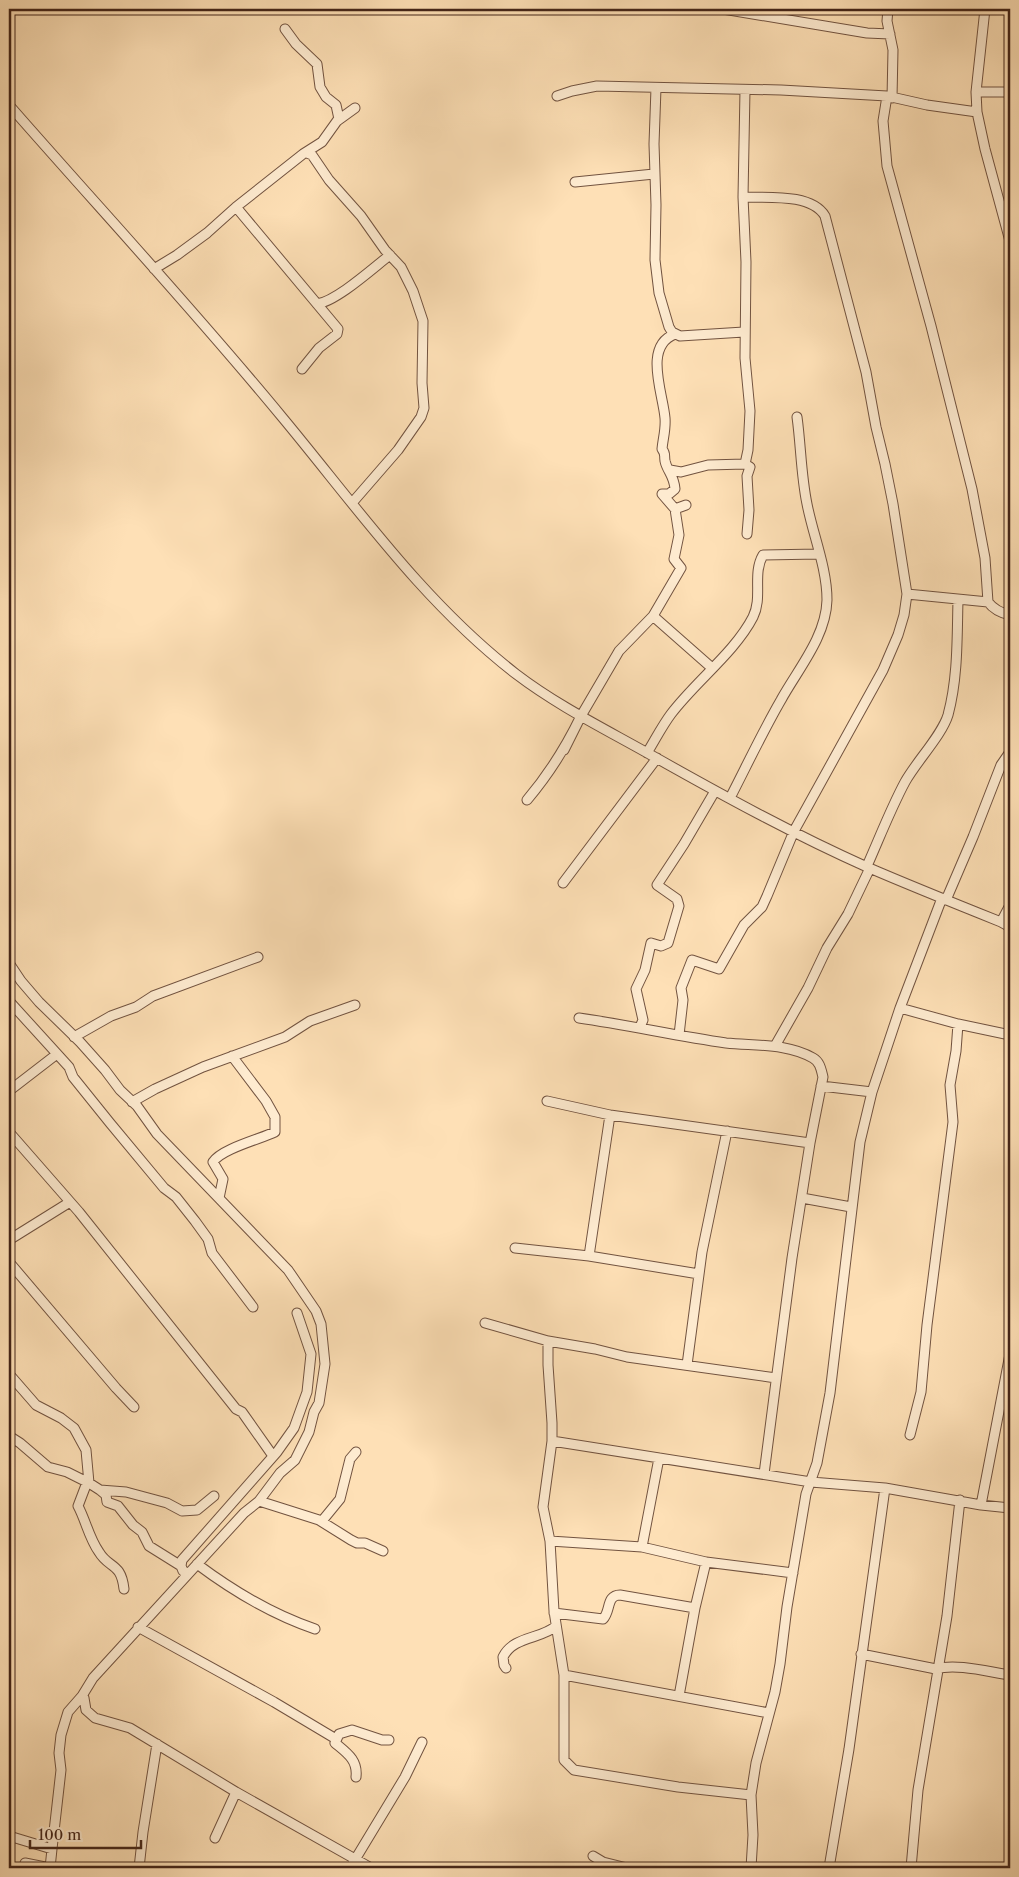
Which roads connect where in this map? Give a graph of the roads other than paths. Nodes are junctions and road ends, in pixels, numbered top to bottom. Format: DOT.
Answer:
graph roads {
  1 [pos="723,9"];
  2 [pos="888,9"];
  3 [pos="985,9"];
  4 [pos="284,29"];
  5 [pos="890,34"];
  6 [pos="656,88"];
  7 [pos="745,90"];
  8 [pos="976,92"];
  9 [pos="1010,92"];
  10 [pos="557,96"];
  11 [pos="890,97"];
  12 [pos="9,105"];
  13 [pos="355,108"];
  14 [pos="977,112"];
  15 [pos="339,120"];
  16 [pos="307,153"];
  17 [pos="654,174"];
  18 [pos="575,182"];
  19 [pos="743,197"];
  20 [pos="236,207"];
  21 [pos="1010,241"];
  22 [pos="390,255"];
  23 [pos="154,268"];
  24 [pos="317,304"];
  25 [pos="744,332"];
  26 [pos="675,334"];
  27 [pos="302,369"];
  28 [pos="797,416"];
  29 [pos="745,464"];
  30 [pos="670,470"];
  31 [pos="352,503"];
  32 [pos="686,505"];
  33 [pos="675,509"];
  34 [pos="748,534"];
  35 [pos="819,554"];
  36 [pos="907,594"];
  37 [pos="958,600"];
  38 [pos="988,602"];
  39 [pos="1010,615"];
  40 [pos="653,616"];
  41 [pos="712,668"];
  42 [pos="581,716"];
  43 [pos="1010,752"];
  44 [pos="647,753"];
  45 [pos="657,758"];
  46 [pos="715,791"];
  47 [pos="730,798"];
  48 [pos="527,800"];
  49 [pos="794,831"];
  50 [pos="868,867"];
  51 [pos="563,883"];
  52 [pos="944,899"];
  53 [pos="1010,905"];
  54 [pos="1001,922"];
  55 [pos="1010,927"];
  56 [pos="258,956"];
  57 [pos="9,963"];
  58 [pos="9,1002"];
  59 [pos="355,1004"];
  60 [pos="900,1008"];
  61 [pos="579,1018"];
  62 [pos="958,1024"];
  63 [pos="640,1027"];
  64 [pos="679,1035"];
  65 [pos="1010,1035"];
  66 [pos="74,1037"];
  67 [pos="775,1046"];
  68 [pos="57,1054"];
  69 [pos="232,1056"];
  70 [pos="821,1086"];
  71 [pos="9,1091"];
  72 [pos="872,1092"];
  73 [pos="546,1101"];
  74 [pos="132,1102"];
  75 [pos="610,1115"];
  76 [pos="727,1131"];
  77 [pos="9,1132"];
  78 [pos="810,1143"];
  79 [pos="219,1198"];
  80 [pos="802,1198"];
  81 [pos="70,1202"];
  82 [pos="851,1207"];
  83 [pos="9,1240"];
  84 [pos="515,1248"];
  85 [pos="589,1256"];
  86 [pos="9,1262"];
  87 [pos="699,1274"];
  88 [pos="253,1307"];
  89 [pos="297,1313"];
  90 [pos="485,1323"];
  91 [pos="548,1341"];
  92 [pos="1010,1354"];
  93 [pos="687,1365"];
  94 [pos="9,1374"];
  95 [pos="776,1378"];
  96 [pos="134,1407"];
  97 [pos="910,1435"];
  98 [pos="9,1436"];
  99 [pos="552,1441"];
  100 [pos="356,1452"];
  101 [pos="273,1456"];
  102 [pos="659,1458"];
  103 [pos="764,1474"];
  104 [pos="811,1482"];
  105 [pos="90,1483"];
  106 [pos="885,1488"];
  107 [pos="100,1490"];
  108 [pos="214,1496"];
  109 [pos="960,1500"];
  110 [pos="259,1501"];
  111 [pos="981,1504"];
  112 [pos="1010,1508"];
  113 [pos="322,1521"];
  114 [pos="550,1541"];
  115 [pos="642,1547"];
  116 [pos="383,1550"];
  117 [pos="706,1562"];
  118 [pos="197,1564"];
  119 [pos="181,1566"];
  120 [pos="188,1573"];
  121 [pos="793,1573"];
  122 [pos="124,1589"];
  123 [pos="695,1608"];
  124 [pos="554,1613"];
  125 [pos="556,1626"];
  126 [pos="138,1627"];
  127 [pos="315,1629"];
  128 [pos="861,1654"];
  129 [pos="506,1668"];
  130 [pos="936,1669"];
  131 [pos="564,1675"];
  132 [pos="1010,1675"];
  133 [pos="82,1696"];
  134 [pos="679,1696"];
  135 [pos="770,1713"];
  136 [pos="336,1739"];
  137 [pos="389,1740"];
  138 [pos="422,1742"];
  139 [pos="157,1744"];
  140 [pos="356,1777"];
  141 [pos="236,1792"];
  142 [pos="751,1795"];
  143 [pos="9,1836"];
  144 [pos="215,1838"];
  145 [pos="52,1849"];
  146 [pos="593,1856"];
  147 [pos="356,1858"];
  148 [pos="25,1863"];
  149 [pos="50,1868"];
  150 [pos="139,1868"];
  151 [pos="350,1868"];
  152 [pos="371,1868"];
  153 [pos="627,1868"];
  154 [pos="751,1868"];
  155 [pos="829,1868"];
  156 [pos="911,1868"];
  1 -- 5 [label="street"];
  2 -- 5 [label="street"];
  3 -- 8 [label="street"];
  4 -- 15 [label="street"];
  5 -- 11 [label="street"];
  6 -- 7 [label="street"];
  6 -- 10 [label="street"];
  6 -- 17 [label="street"];
  7 -- 11 [label="street"];
  7 -- 19 [label="street"];
  8 -- 9 [label="street"];
  8 -- 14 [label="street"];
  11 -- 14 [label="street"];
  11 -- 38 [label="street"];
  12 -- 23 [label="street"];
  13 -- 15 [label="street"];
  14 -- 21 [label="street"];
  15 -- 16 [label="street"];
  16 -- 20 [label="street"];
  16 -- 22 [label="street"];
  17 -- 18 [label="street"];
  17 -- 26 [label="street"];
  19 -- 25 [label="street"];
  19 -- 36 [label="street"];
  20 -- 23 [label="street"];
  20 -- 24 [label="street"];
  22 -- 24 [label="street"];
  22 -- 31 [label="street"];
  23 -- 31 [label="street"];
  24 -- 27 [label="street"];
  25 -- 26 [label="street"];
  25 -- 29 [label="street"];
  26 -- 30 [label="street"];
  28 -- 35 [label="street"];
  29 -- 30 [label="street"];
  29 -- 34 [label="street"];
  30 -- 33 [label="street"];
  31 -- 42 [label="street"];
  32 -- 33 [label="street"];
  33 -- 40 [label="street"];
  35 -- 41 [label="street"];
  35 -- 47 [label="street"];
  36 -- 37 [label="street"];
  36 -- 49 [label="street"];
  37 -- 38 [label="street"];
  37 -- 50 [label="street"];
  38 -- 39 [label="street"];
  40 -- 41 [label="street"];
  40 -- 42 [label="street"];
  41 -- 44 [label="street"];
  42 -- 44 [label="street"];
  42 -- 48 [label="street"];
  43 -- 52 [label="street"];
  44 -- 45 [label="street"];
  45 -- 46 [label="street"];
  45 -- 51 [label="street"];
  46 -- 47 [label="street"];
  46 -- 63 [label="street"];
  47 -- 49 [label="street"];
  49 -- 50 [label="street"];
  49 -- 64 [label="street"];
  50 -- 52 [label="street"];
  50 -- 67 [label="street"];
  52 -- 54 [label="street"];
  52 -- 60 [label="street"];
  53 -- 54 [label="street"];
  54 -- 55 [label="street"];
  56 -- 66 [label="street"];
  57 -- 66 [label="street"];
  58 -- 68 [label="street"];
  59 -- 69 [label="street"];
  60 -- 62 [label="street"];
  60 -- 72 [label="street"];
  61 -- 63 [label="street"];
  62 -- 65 [label="street"];
  62 -- 97 [label="street"];
  63 -- 64 [label="street"];
  64 -- 67 [label="street"];
  66 -- 74 [label="street"];
  67 -- 70 [label="street"];
  68 -- 71 [label="street"];
  68 -- 88 [label="street"];
  69 -- 74 [label="street"];
  69 -- 79 [label="street"];
  70 -- 72 [label="street"];
  70 -- 78 [label="street"];
  72 -- 82 [label="street"];
  73 -- 75 [label="street"];
  74 -- 79 [label="street"];
  75 -- 76 [label="street"];
  75 -- 85 [label="street"];
  76 -- 78 [label="street"];
  76 -- 87 [label="street"];
  77 -- 81 [label="street"];
  78 -- 80 [label="street"];
  79 -- 110 [label="street"];
  80 -- 82 [label="street"];
  80 -- 95 [label="street"];
  81 -- 83 [label="street"];
  81 -- 101 [label="street"];
  82 -- 104 [label="street"];
  84 -- 85 [label="street"];
  85 -- 87 [label="street"];
  86 -- 96 [label="street"];
  87 -- 93 [label="street"];
  89 -- 101 [label="street"];
  90 -- 91 [label="street"];
  91 -- 93 [label="street"];
  91 -- 99 [label="street"];
  92 -- 111 [label="street"];
  93 -- 95 [label="street"];
  94 -- 105 [label="street"];
  95 -- 103 [label="street"];
  98 -- 105 [label="street"];
  99 -- 102 [label="street"];
  99 -- 114 [label="street"];
  100 -- 113 [label="street"];
  101 -- 119 [label="street"];
  102 -- 103 [label="street"];
  102 -- 115 [label="street"];
  103 -- 104 [label="street"];
  104 -- 106 [label="street"];
  104 -- 121 [label="street"];
  105 -- 107 [label="street"];
  105 -- 122 [label="street"];
  106 -- 109 [label="street"];
  106 -- 128 [label="street"];
  107 -- 108 [label="street"];
  107 -- 119 [label="street"];
  109 -- 111 [label="street"];
  109 -- 130 [label="street"];
  110 -- 113 [label="street"];
  110 -- 118 [label="street"];
  111 -- 112 [label="street"];
  113 -- 116 [label="street"];
  114 -- 115 [label="street"];
  114 -- 124 [label="street"];
  115 -- 117 [label="street"];
  117 -- 121 [label="street"];
  117 -- 123 [label="street"];
  118 -- 120 [label="street"];
  118 -- 127 [label="street"];
  119 -- 120 [label="street"];
  120 -- 126 [label="street"];
  121 -- 135 [label="street"];
  123 -- 124 [label="street"];
  123 -- 134 [label="street"];
  124 -- 125 [label="street"];
  125 -- 129 [label="street"];
  125 -- 131 [label="street"];
  126 -- 133 [label="street"];
  126 -- 136 [label="street"];
  128 -- 130 [label="street"];
  128 -- 155 [label="street"];
  130 -- 132 [label="street"];
  130 -- 156 [label="street"];
  131 -- 134 [label="street"];
  131 -- 142 [label="street"];
  133 -- 139 [label="street"];
  133 -- 145 [label="street"];
  134 -- 135 [label="street"];
  135 -- 142 [label="street"];
  136 -- 137 [label="street"];
  136 -- 140 [label="street"];
  138 -- 147 [label="street"];
  139 -- 141 [label="street"];
  139 -- 150 [label="street"];
  141 -- 144 [label="street"];
  141 -- 147 [label="street"];
  142 -- 154 [label="street"];
  143 -- 145 [label="street"];
  145 -- 149 [label="street"];
  146 -- 153 [label="street"];
  147 -- 151 [label="street"];
  147 -- 152 [label="street"];
  148 -- 149 [label="street"];
}
